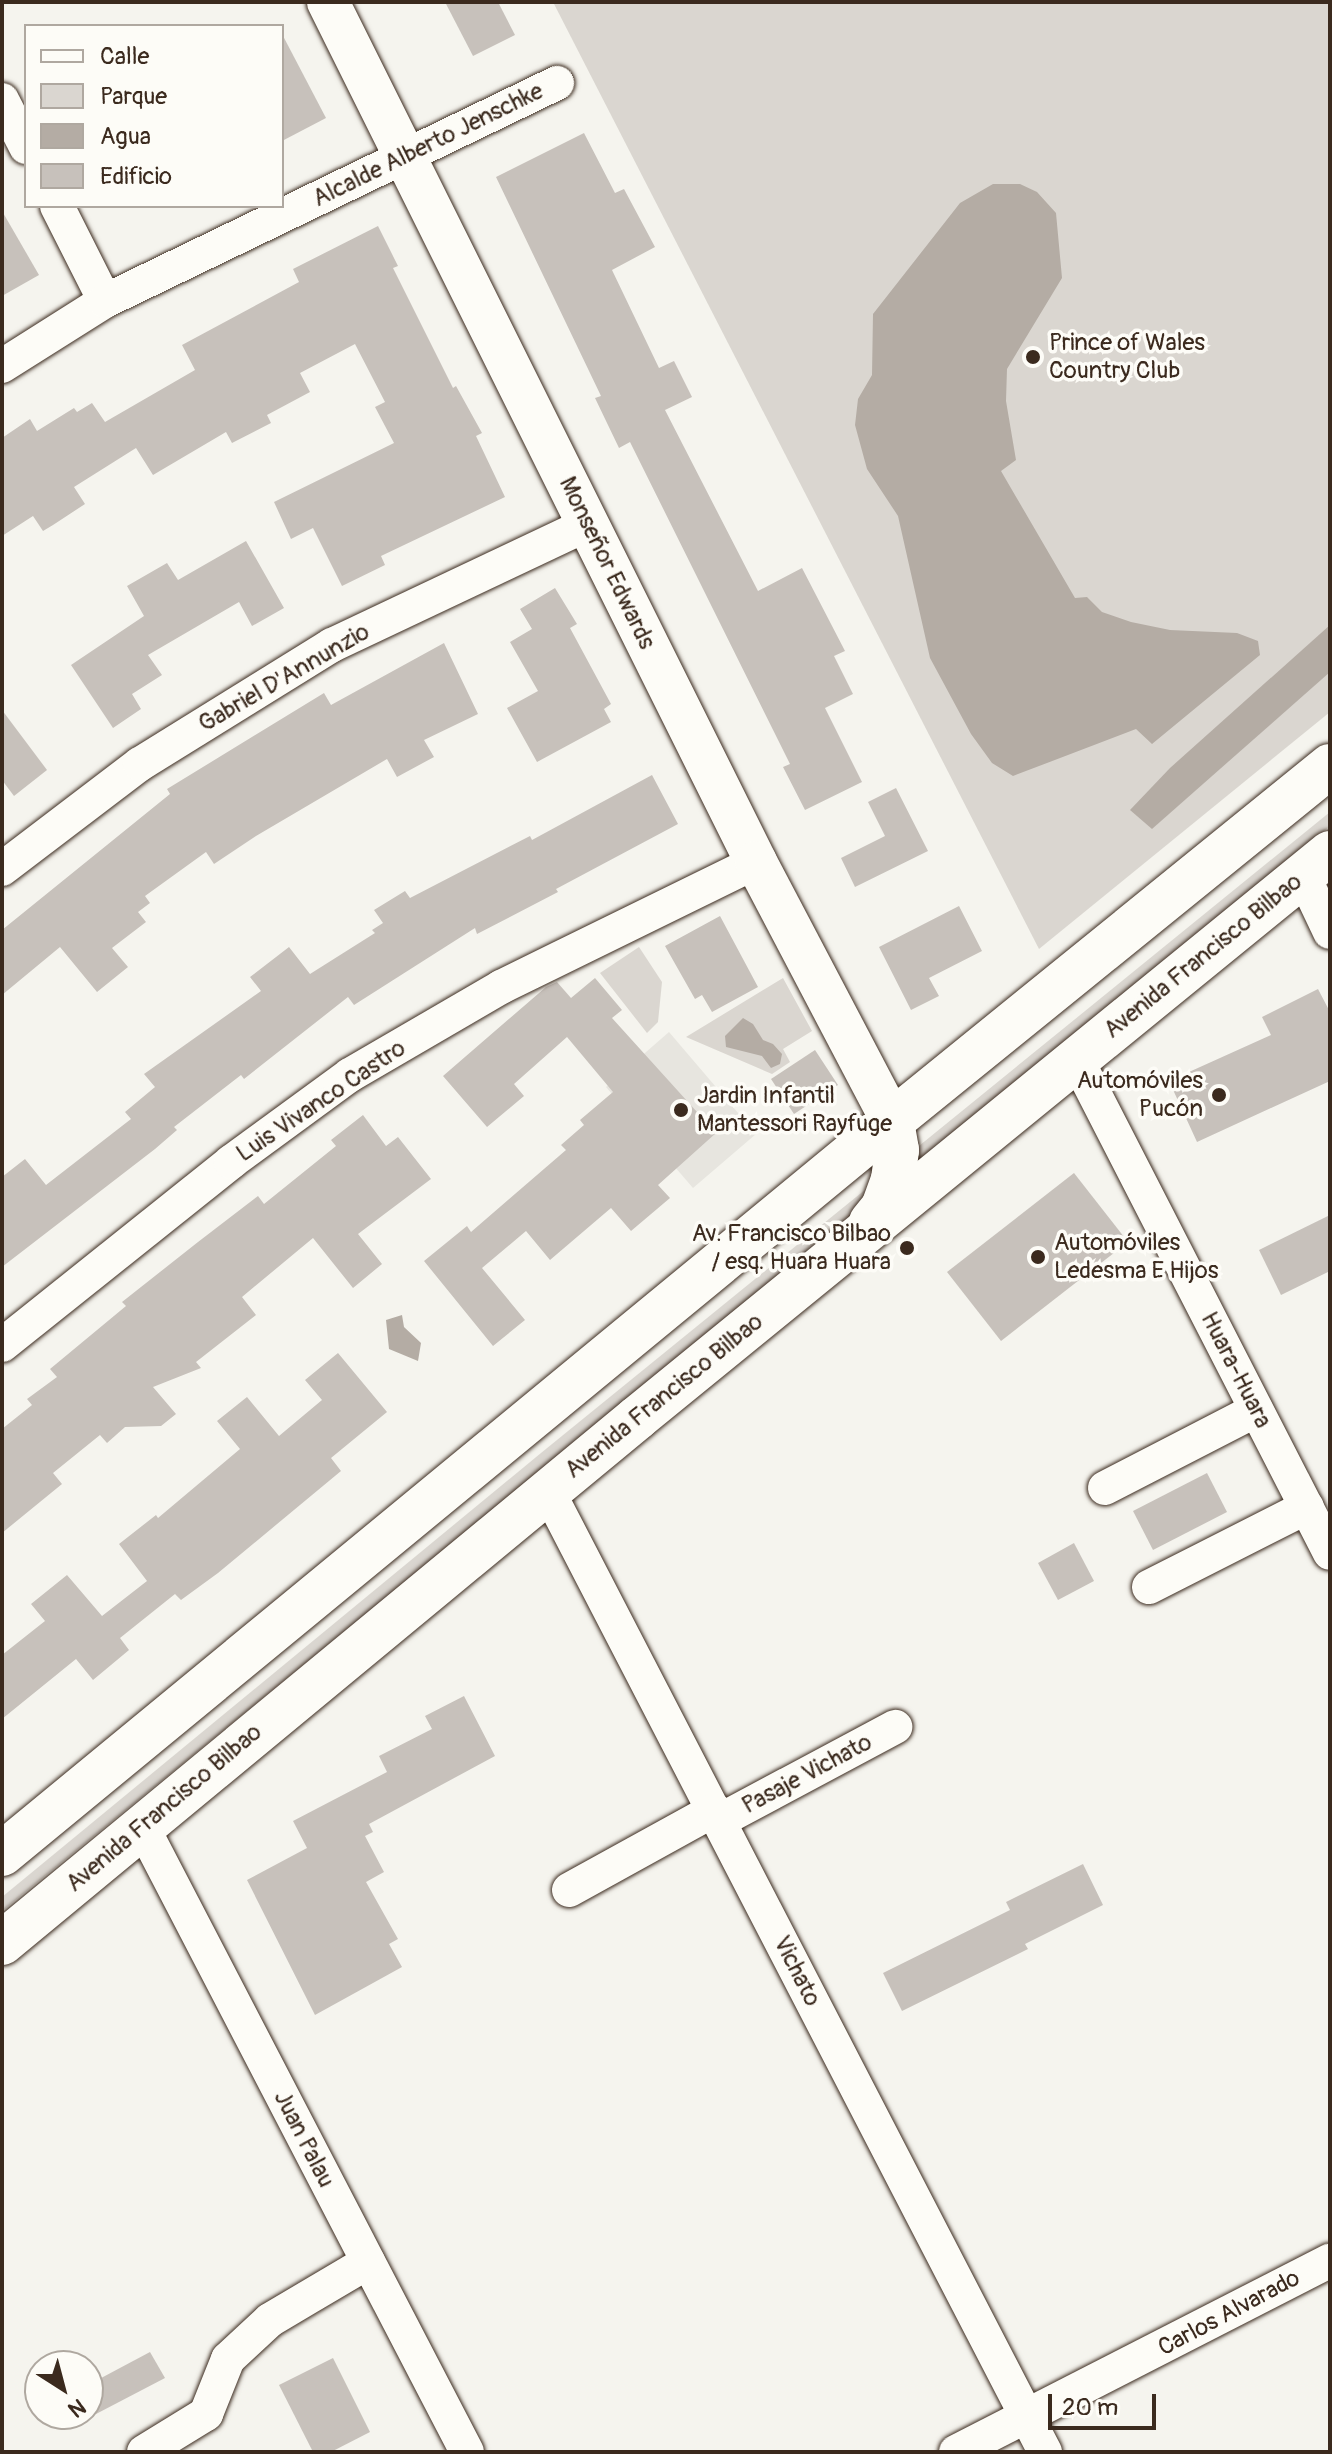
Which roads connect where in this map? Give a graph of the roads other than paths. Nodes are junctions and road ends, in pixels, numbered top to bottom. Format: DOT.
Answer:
graph roads {
  1 [pos="328,2"];
  2 [pos="557,83"];
  3 [pos="2,100"];
  4 [pos="24,143"];
  5 [pos="405,155"];
  6 [pos="58,208"];
  7 [pos="105,301"];
  8 [pos="2,366"];
  9 [pos="588,524"];
  10 [pos="1330,766"];
  11 [pos="756,862"];
  12 [pos="1317,864"];
  13 [pos="2,869"];
  14 [pos="1330,932"];
  15 [pos="1076,1058"];
  16 [pos="892,1121"];
  17 [pos="865,1231"];
  18 [pos="2,1345"];
  19 [pos="1256,1410"];
  20 [pos="1105,1488"];
  21 [pos="548,1491"];
  22 [pos="1307,1507"];
  23 [pos="1330,1553"];
  24 [pos="1149,1587"];
  25 [pos="895,1727"];
  26 [pos="716,1815"];
  27 [pos="142,1826"];
  28 [pos="2,1854"];
  29 [pos="569,1890"];
  30 [pos="6,1933"];
  31 [pos="1330,2261"];
  32 [pos="368,2262"];
  33 [pos="1026,2416"];
  34 [pos="144,2452"];
  35 [pos="467,2452"];
  36 [pos="956,2452"];
  37 [pos="1045,2452"];
  1 -- 5 [label="street, Monseñor Edwards"];
  2 -- 5 [label="street, Alcalde Alberto Jenschke"];
  3 -- 4 [label="street"];
  5 -- 7 [label="street, Alcalde Alberto Jenschke"];
  5 -- 9 [label="street, Monseñor Edwards"];
  6 -- 7 [label="street"];
  7 -- 8 [label="street, Alcalde Alberto Jenschke"];
  9 -- 11 [label="street, Monseñor Edwards"];
  9 -- 13 [label="street, Gabriel D'Annunzio"];
  10 -- 16 [label="main road"];
  11 -- 16 [label="street, Monseñor Edwards"];
  11 -- 18 [label="street, Luis Vivanco Castro"];
  12 -- 14 [label="street"];
  12 -- 15 [label="main road, Avenida Francisco Bilbao"];
  15 -- 17 [label="main road, Avenida Francisco Bilbao"];
  15 -- 19 [label="street, Huara-Huara"];
  16 -- 17 [label="main road"];
  16 -- 28 [label="main road"];
  17 -- 21 [label="main road, Avenida Francisco Bilbao"];
  19 -- 20 [label="street"];
  19 -- 22 [label="street, Huara-Huara"];
  21 -- 26 [label="street, Vichato"];
  21 -- 27 [label="main road, Avenida Francisco Bilbao"];
  22 -- 23 [label="street, Huara-Huara"];
  22 -- 24 [label="street"];
  25 -- 26 [label="street, Pasaje Vichato"];
  26 -- 29 [label="street, Pasaje Vichato"];
  26 -- 33 [label="street, Vichato"];
  27 -- 30 [label="main road, Avenida Francisco Bilbao"];
  27 -- 32 [label="street, Juan Palau"];
  31 -- 33 [label="street, Carlos Alvarado"];
  32 -- 34 [label="street"];
  32 -- 35 [label="street, Juan Palau"];
  33 -- 36 [label="street, Carlos Alvarado"];
  33 -- 37 [label="street, Vichato"];
}
